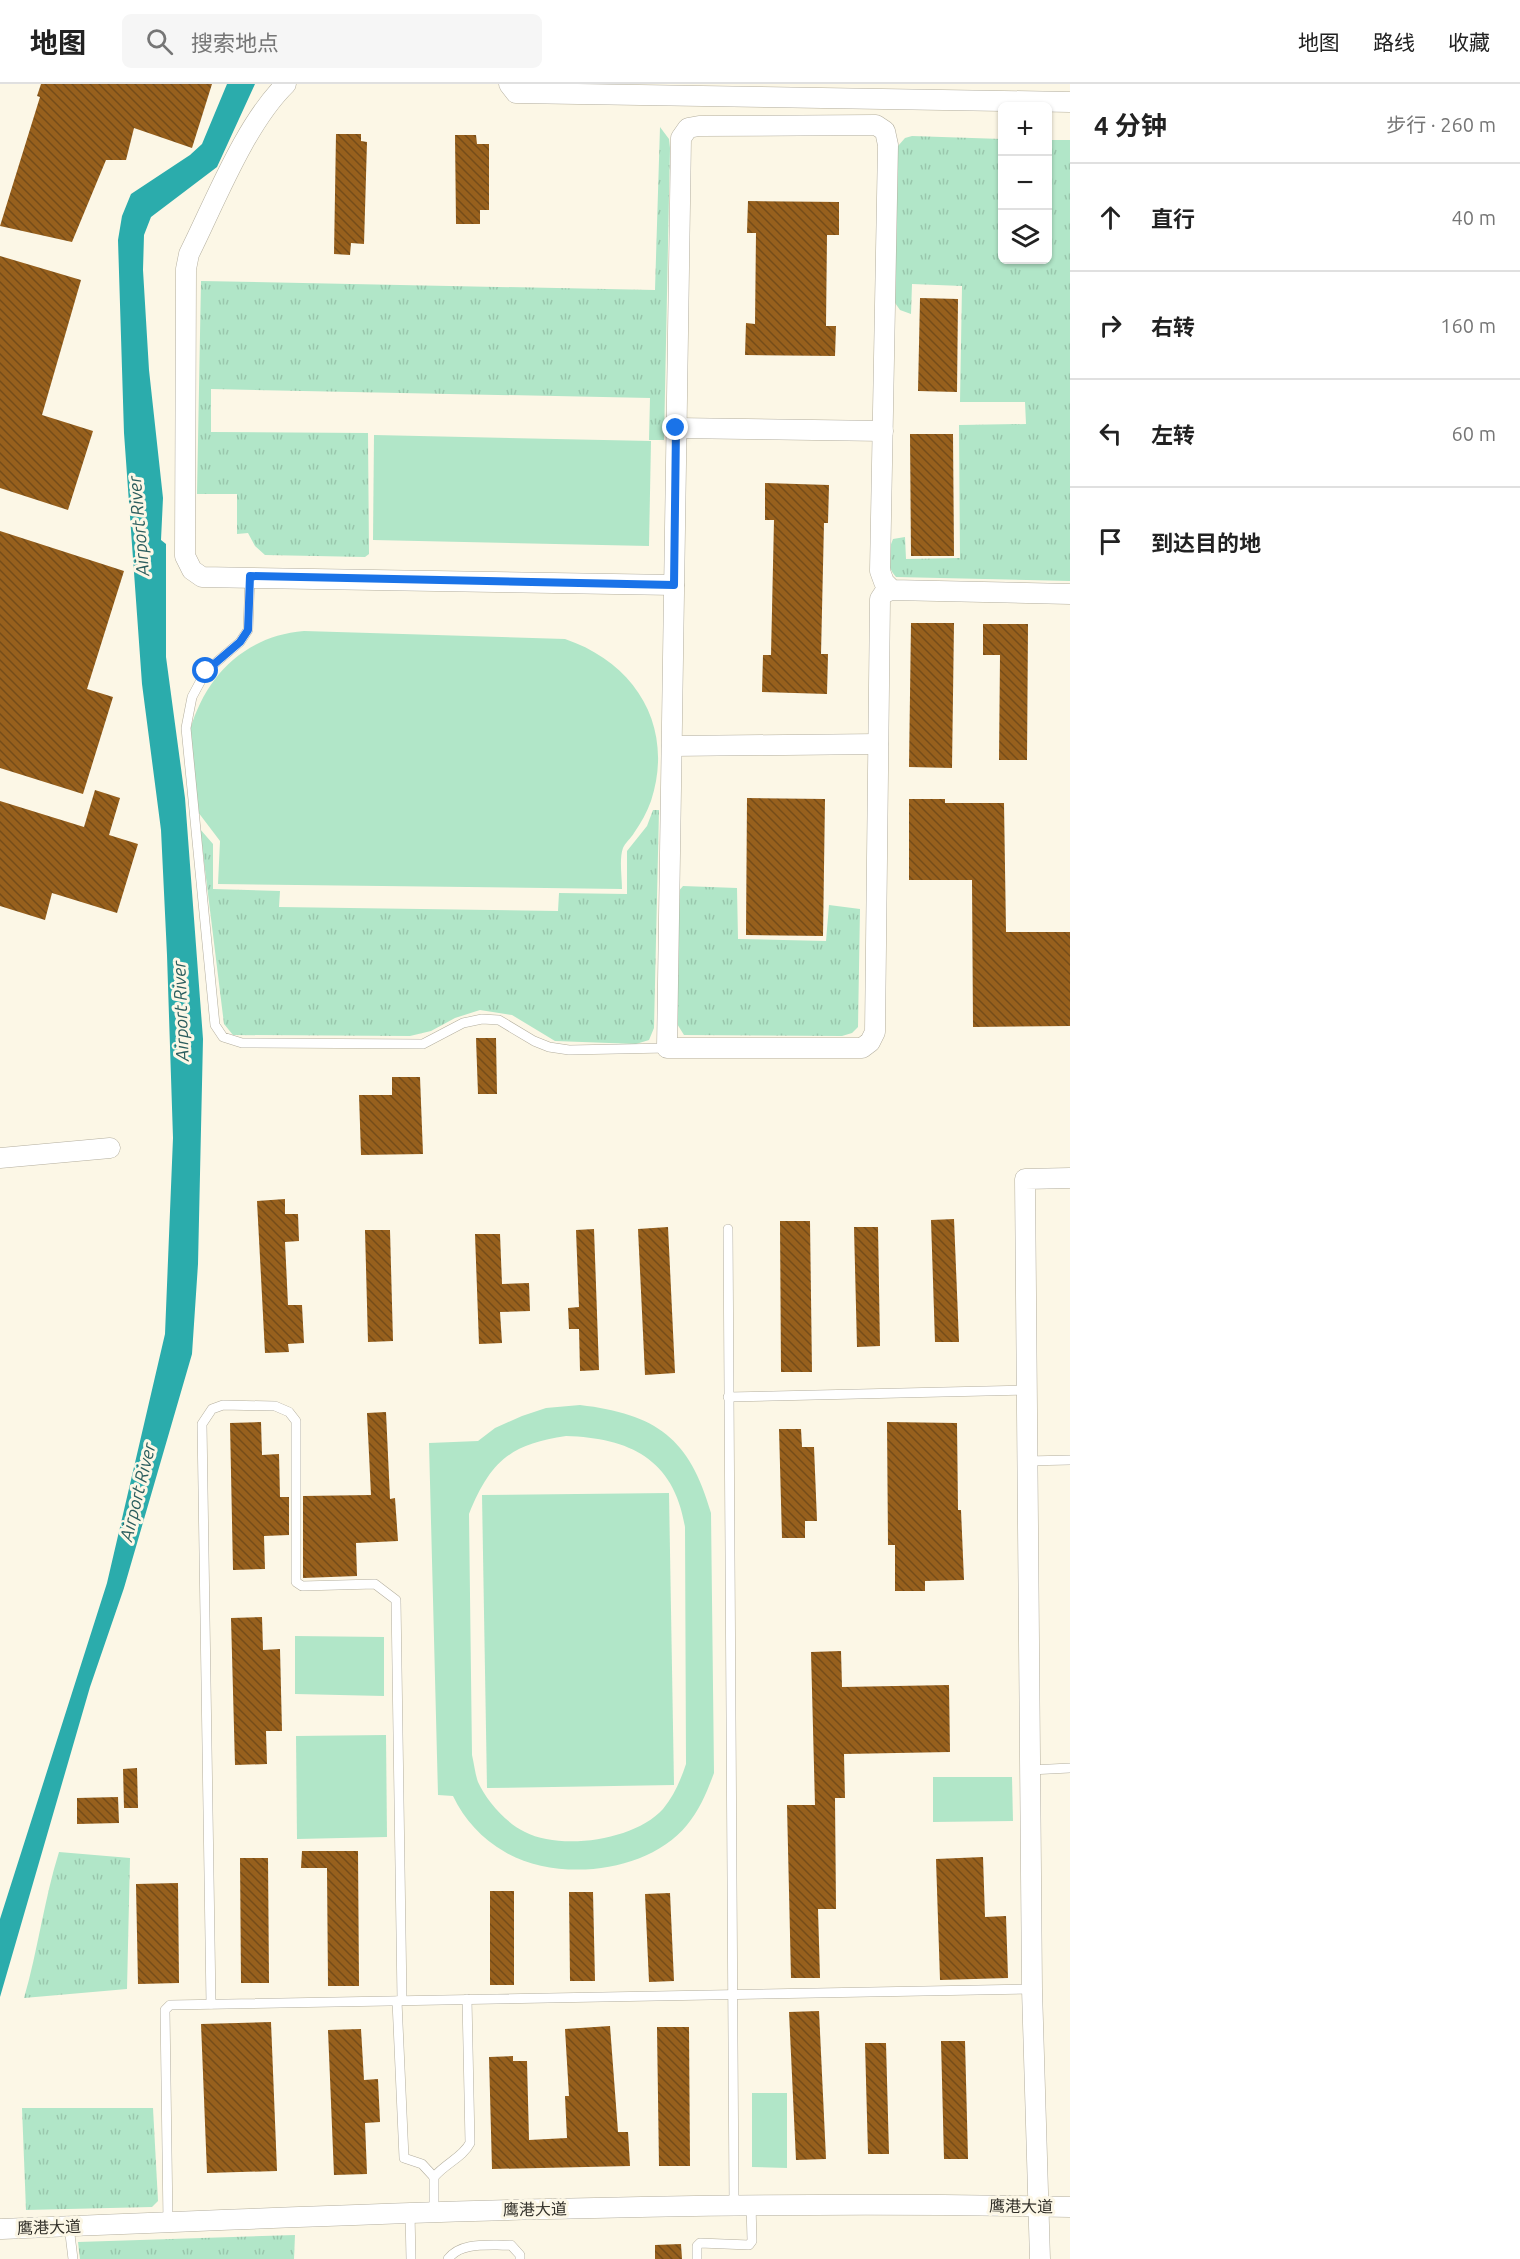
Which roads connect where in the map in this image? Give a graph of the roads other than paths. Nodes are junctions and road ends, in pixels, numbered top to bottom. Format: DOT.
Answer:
graph roads {
  1 [pos="286,84"];
  2 [pos="509,84"];
  3 [pos="1070,102"];
  4 [pos="676,428"];
  5 [pos="883,431"];
  6 [pos="250,576"];
  7 [pos="674,585"];
  8 [pos="892,590"];
  9 [pos="1070,594"];
  10 [pos="878,744"];
  11 [pos="672,746"];
  12 [pos="667,1048"];
  13 [pos="111,1148"];
  14 [pos="0,1158"];
  15 [pos="1070,1178"];
  16 [pos="728,1230"];
  17 [pos="1027,1390"];
  18 [pos="728,1397"];
  19 [pos="1070,1460"];
  20 [pos="1028,1461"];
  21 [pos="1070,1768"];
  22 [pos="1030,1770"];
  23 [pos="1032,1989"];
  24 [pos="733,1994"];
  25 [pos="467,1999"];
  26 [pos="400,2000"];
  27 [pos="211,2004"];
  28 [pos="434,2177"];
  29 [pos="742,2204"];
  30 [pos="1039,2206"];
  31 [pos="1070,2207"];
  32 [pos="434,2212"];
  33 [pos="410,2213"];
  34 [pos="168,2222"];
  35 [pos="69,2226"];
  36 [pos="0,2229"];
  37 [pos="73,2259"];
  38 [pos="411,2259"];
  39 [pos="448,2259"];
  40 [pos="520,2259"];
  41 [pos="697,2259"];
  42 [pos="1040,2259"];
  1 -- 6 [label="street"];
  2 -- 3 [label="street"];
  4 -- 5 [label="street"];
  4 -- 5 [label="street"];
  4 -- 7 [label="street"];
  5 -- 8 [label="street"];
  6 -- 7 [label="street"];
  6 -- 12 [label="lane"];
  7 -- 11 [label="street"];
  8 -- 9 [label="street"];
  8 -- 10 [label="street"];
  10 -- 11 [label="street"];
  10 -- 12 [label="street"];
  11 -- 12 [label="street"];
  13 -- 14 [label="street"];
  15 -- 17 [label="street"];
  16 -- 18 [label="lane"];
  17 -- 18 [label="lane"];
  17 -- 20 [label="street"];
  18 -- 24 [label="lane"];
  19 -- 20 [label="lane"];
  20 -- 22 [label="street"];
  21 -- 22 [label="lane"];
  22 -- 23 [label="street"];
  23 -- 24 [label="lane"];
  23 -- 30 [label="street"];
  24 -- 25 [label="lane"];
  24 -- 29 [label="lane"];
  25 -- 26 [label="lane"];
  25 -- 28 [label="lane"];
  26 -- 27 [label="lane"];
  26 -- 27 [label="lane"];
  26 -- 28 [label="lane"];
  27 -- 34 [label="lane"];
  28 -- 32 [label="lane"];
  29 -- 30 [label="street, 鹰港大道"];
  29 -- 32 [label="street, 鹰港大道"];
  29 -- 41 [label="lane"];
  30 -- 31 [label="street, 鹰港大道"];
  30 -- 42 [label="street"];
  32 -- 33 [label="street, 鹰港大道"];
  33 -- 34 [label="street, 鹰港大道"];
  33 -- 38 [label="lane"];
  34 -- 35 [label="street, 鹰港大道"];
  35 -- 36 [label="street, 鹰港大道"];
  35 -- 37 [label="lane"];
  39 -- 40 [label="lane"];
}
